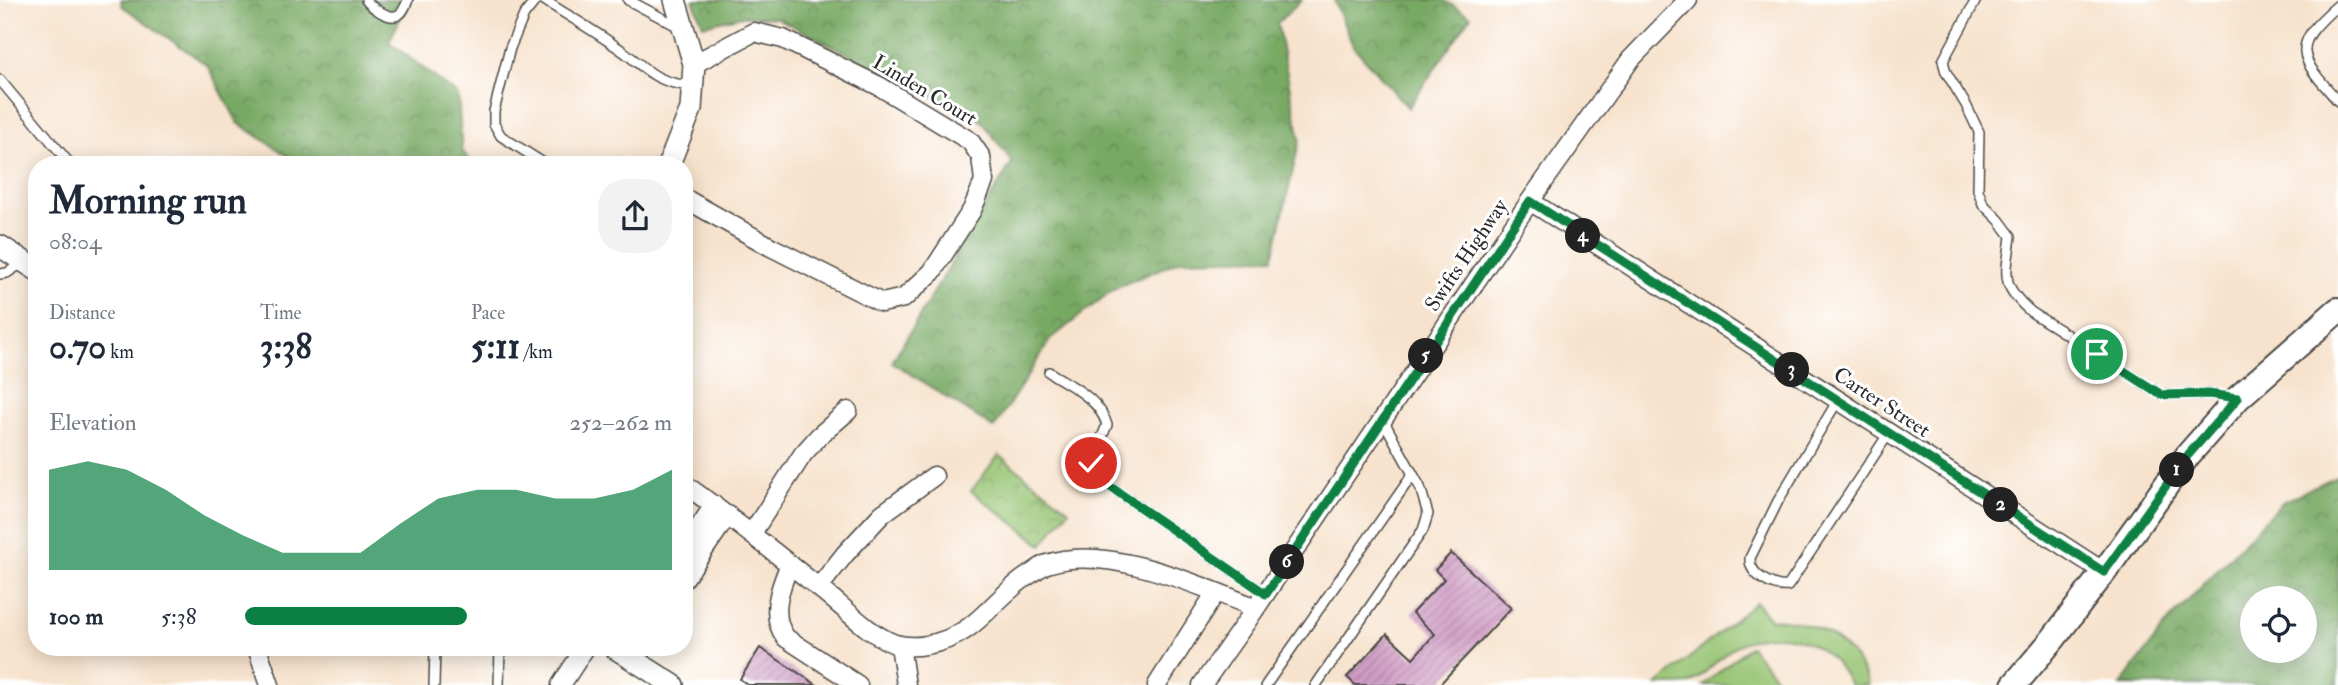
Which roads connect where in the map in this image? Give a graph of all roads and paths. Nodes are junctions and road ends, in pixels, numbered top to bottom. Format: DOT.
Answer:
graph roads {
  1 [pos="366,0"];
  2 [pos="408,0"];
  3 [pos="536,0"];
  4 [pos="544,0"];
  5 [pos="628,0"];
  6 [pos="675,0"];
  7 [pos="1688,0"];
  8 [pos="1976,0"];
  9 [pos="2338,5"];
  10 [pos="684,30"];
  11 [pos="694,64"];
  12 [pos="0,80"];
  13 [pos="693,86"];
  14 [pos="2338,101"];
  15 [pos="63,156"];
  16 [pos="532,156"];
  17 [pos="672,156"];
  18 [pos="1530,201"];
  19 [pos="693,203"];
  20 [pos="0,246"];
  21 [pos="28,265"];
  22 [pos="28,267"];
  23 [pos="0,274"];
  24 [pos="2338,310"];
  25 [pos="1049,372"];
  26 [pos="2238,398"];
  27 [pos="1838,400"];
  28 [pos="848,411"];
  29 [pos="1383,420"];
  30 [pos="1889,433"];
  31 [pos="1413,474"];
  32 [pos="934,476"];
  33 [pos="693,490"];
  34 [pos="721,510"];
  35 [pos="752,533"];
  36 [pos="693,540"];
  37 [pos="693,562"];
  38 [pos="790,564"];
  39 [pos="2104,572"];
  40 [pos="819,587"];
  41 [pos="1216,592"];
  42 [pos="1261,601"];
  43 [pos="900,645"];
  44 [pos="260,656"];
  45 [pos="435,656"];
  46 [pos="500,656"];
  47 [pos="581,656"];
  48 [pos="628,656"];
  49 [pos="566,683"];
  50 [pos="270,685"];
  51 [pos="434,685"];
  52 [pos="499,685"];
  53 [pos="673,685"];
  54 [pos="858,685"];
  55 [pos="906,685"];
  56 [pos="1157,685"];
  57 [pos="1202,685"];
  58 [pos="1266,685"];
  59 [pos="1316,685"];
  60 [pos="2014,685"];
  1 -- 2 [label="lane"];
  3 -- 16 [label="lane"];
  4 -- 13 [label="lane"];
  5 -- 10 [label="lane"];
  6 -- 10 [label="street"];
  7 -- 18 [label="street, Swifts Highway"];
  8 -- 26 [label="lane"];
  9 -- 14 [label="lane"];
  10 -- 11 [label="street"];
  11 -- 13 [label="street"];
  11 -- 19 [label="street, Linden Court"];
  12 -- 15 [label="lane"];
  13 -- 17 [label="street"];
  18 -- 27 [label="street, Carter Street"];
  18 -- 29 [label="street, Swifts Highway"];
  20 -- 21 [label="street"];
  22 -- 23 [label="lane"];
  24 -- 26 [label="main road"];
  25 -- 42 [label="lane"];
  26 -- 39 [label="main road"];
  27 -- 30 [label="street, Carter Street"];
  27 -- 30 [label="lane"];
  28 -- 35 [label="street"];
  29 -- 31 [label="lane"];
  29 -- 42 [label="street, Swifts Highway"];
  30 -- 39 [label="street, Carter Street"];
  31 -- 58 [label="lane"];
  31 -- 59 [label="lane"];
  32 -- 40 [label="street"];
  33 -- 34 [label="street"];
  34 -- 35 [label="street"];
  34 -- 36 [label="street"];
  34 -- 37 [label="street"];
  35 -- 38 [label="street"];
  38 -- 40 [label="street"];
  38 -- 54 [label="street"];
  39 -- 60 [label="main road"];
  40 -- 43 [label="street"];
  41 -- 42 [label="street"];
  41 -- 43 [label="street"];
  41 -- 56 [label="street"];
  42 -- 57 [label="street, Swifts Highway"];
  43 -- 55 [label="street"];
  44 -- 50 [label="street"];
  45 -- 51 [label="lane"];
  46 -- 52 [label="lane"];
  47 -- 49 [label="street"];
  48 -- 53 [label="street"];
}
